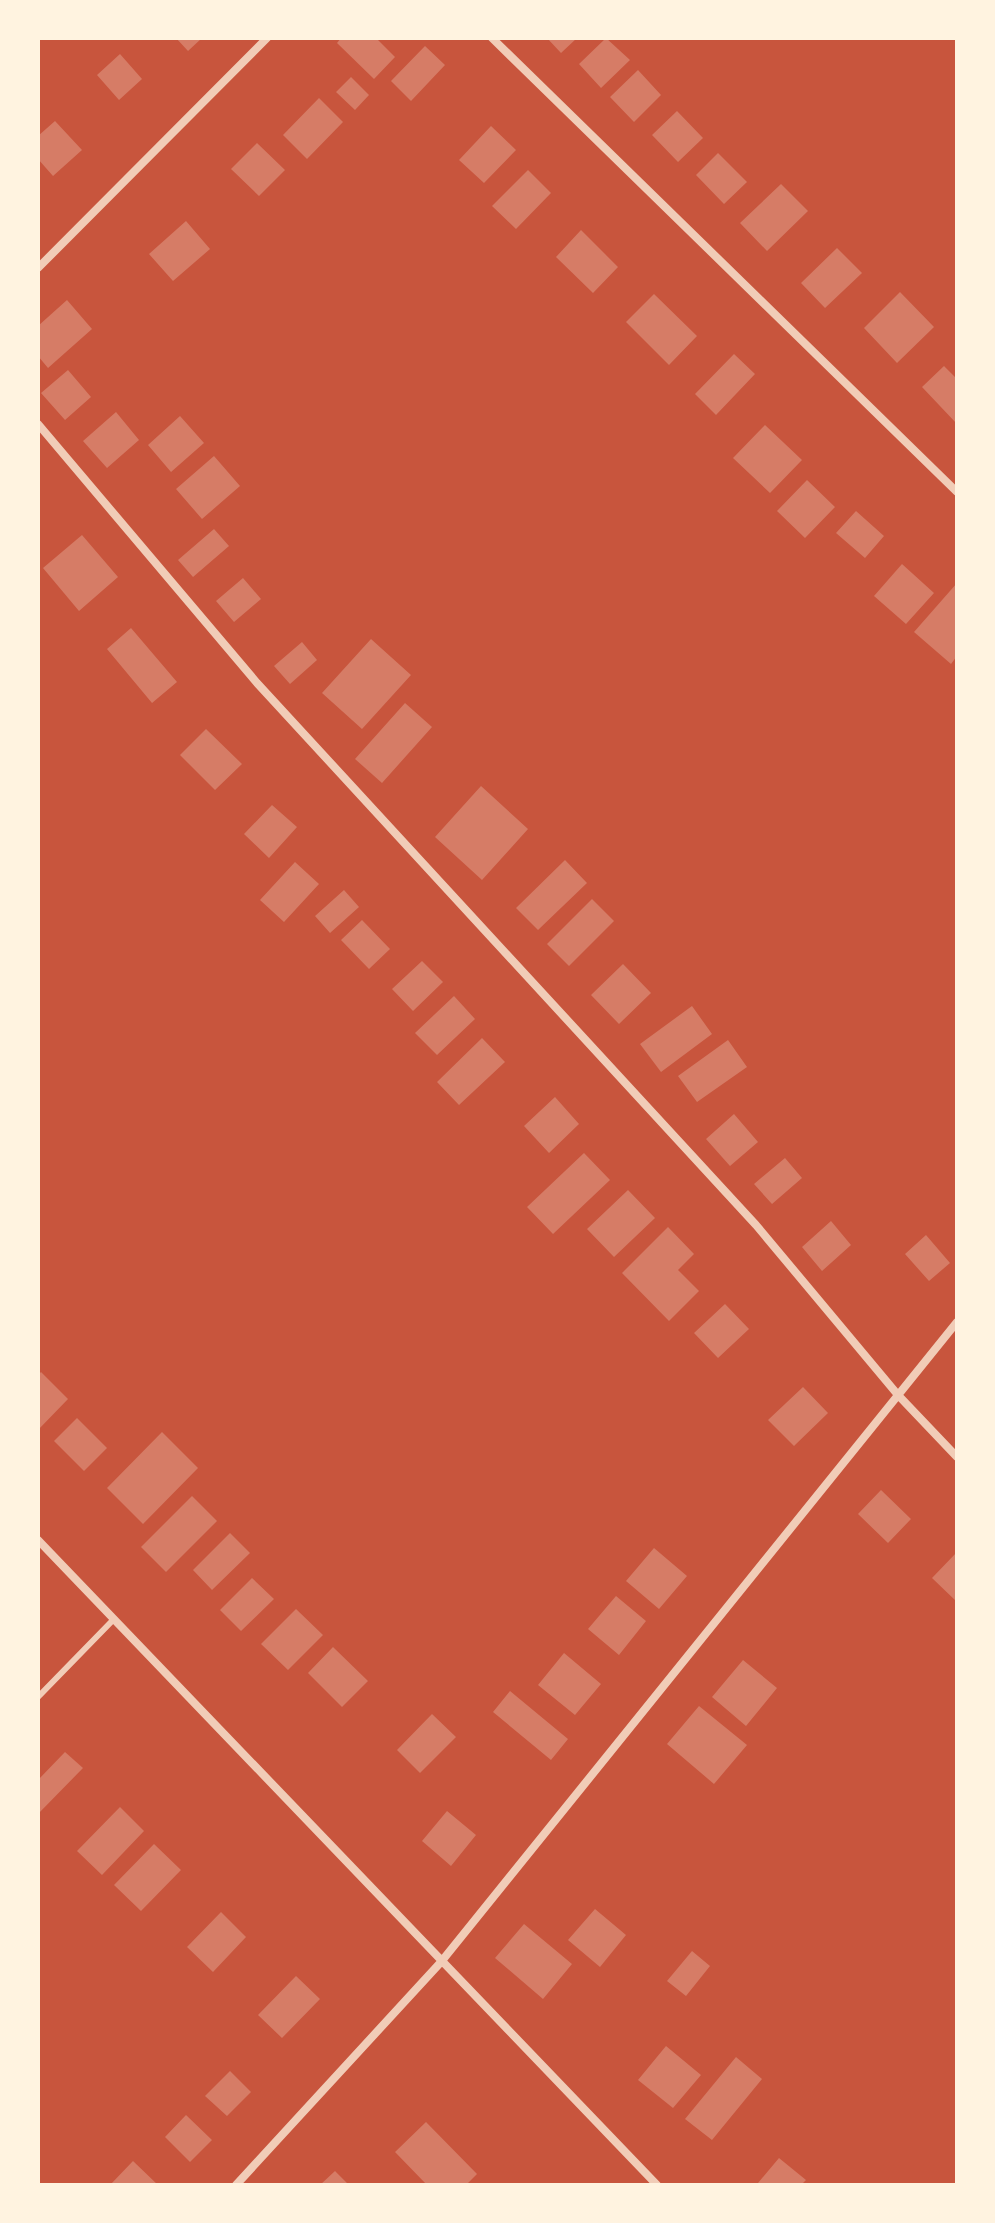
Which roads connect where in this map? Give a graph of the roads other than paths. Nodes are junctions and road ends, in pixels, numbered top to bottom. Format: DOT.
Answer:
graph roads {
  1 [pos="267,38"];
  2 [pos="492,38"];
  3 [pos="38,268"];
  4 [pos="38,424"];
  5 [pos="957,492"];
  6 [pos="957,1322"];
  7 [pos="898,1395"];
  8 [pos="957,1457"];
  9 [pos="38,1540"];
  10 [pos="114,1619"];
  11 [pos="38,1697"];
  12 [pos="441,1962"];
  13 [pos="236,2185"];
  14 [pos="657,2185"];
  1 -- 3 [label="street"];
  2 -- 5 [label="street"];
  4 -- 7 [label="street"];
  6 -- 7 [label="street"];
  7 -- 8 [label="street"];
  7 -- 12 [label="street"];
  9 -- 10 [label="street"];
  10 -- 11 [label="lane"];
  10 -- 12 [label="street"];
  12 -- 13 [label="street"];
  12 -- 14 [label="street"];
}
